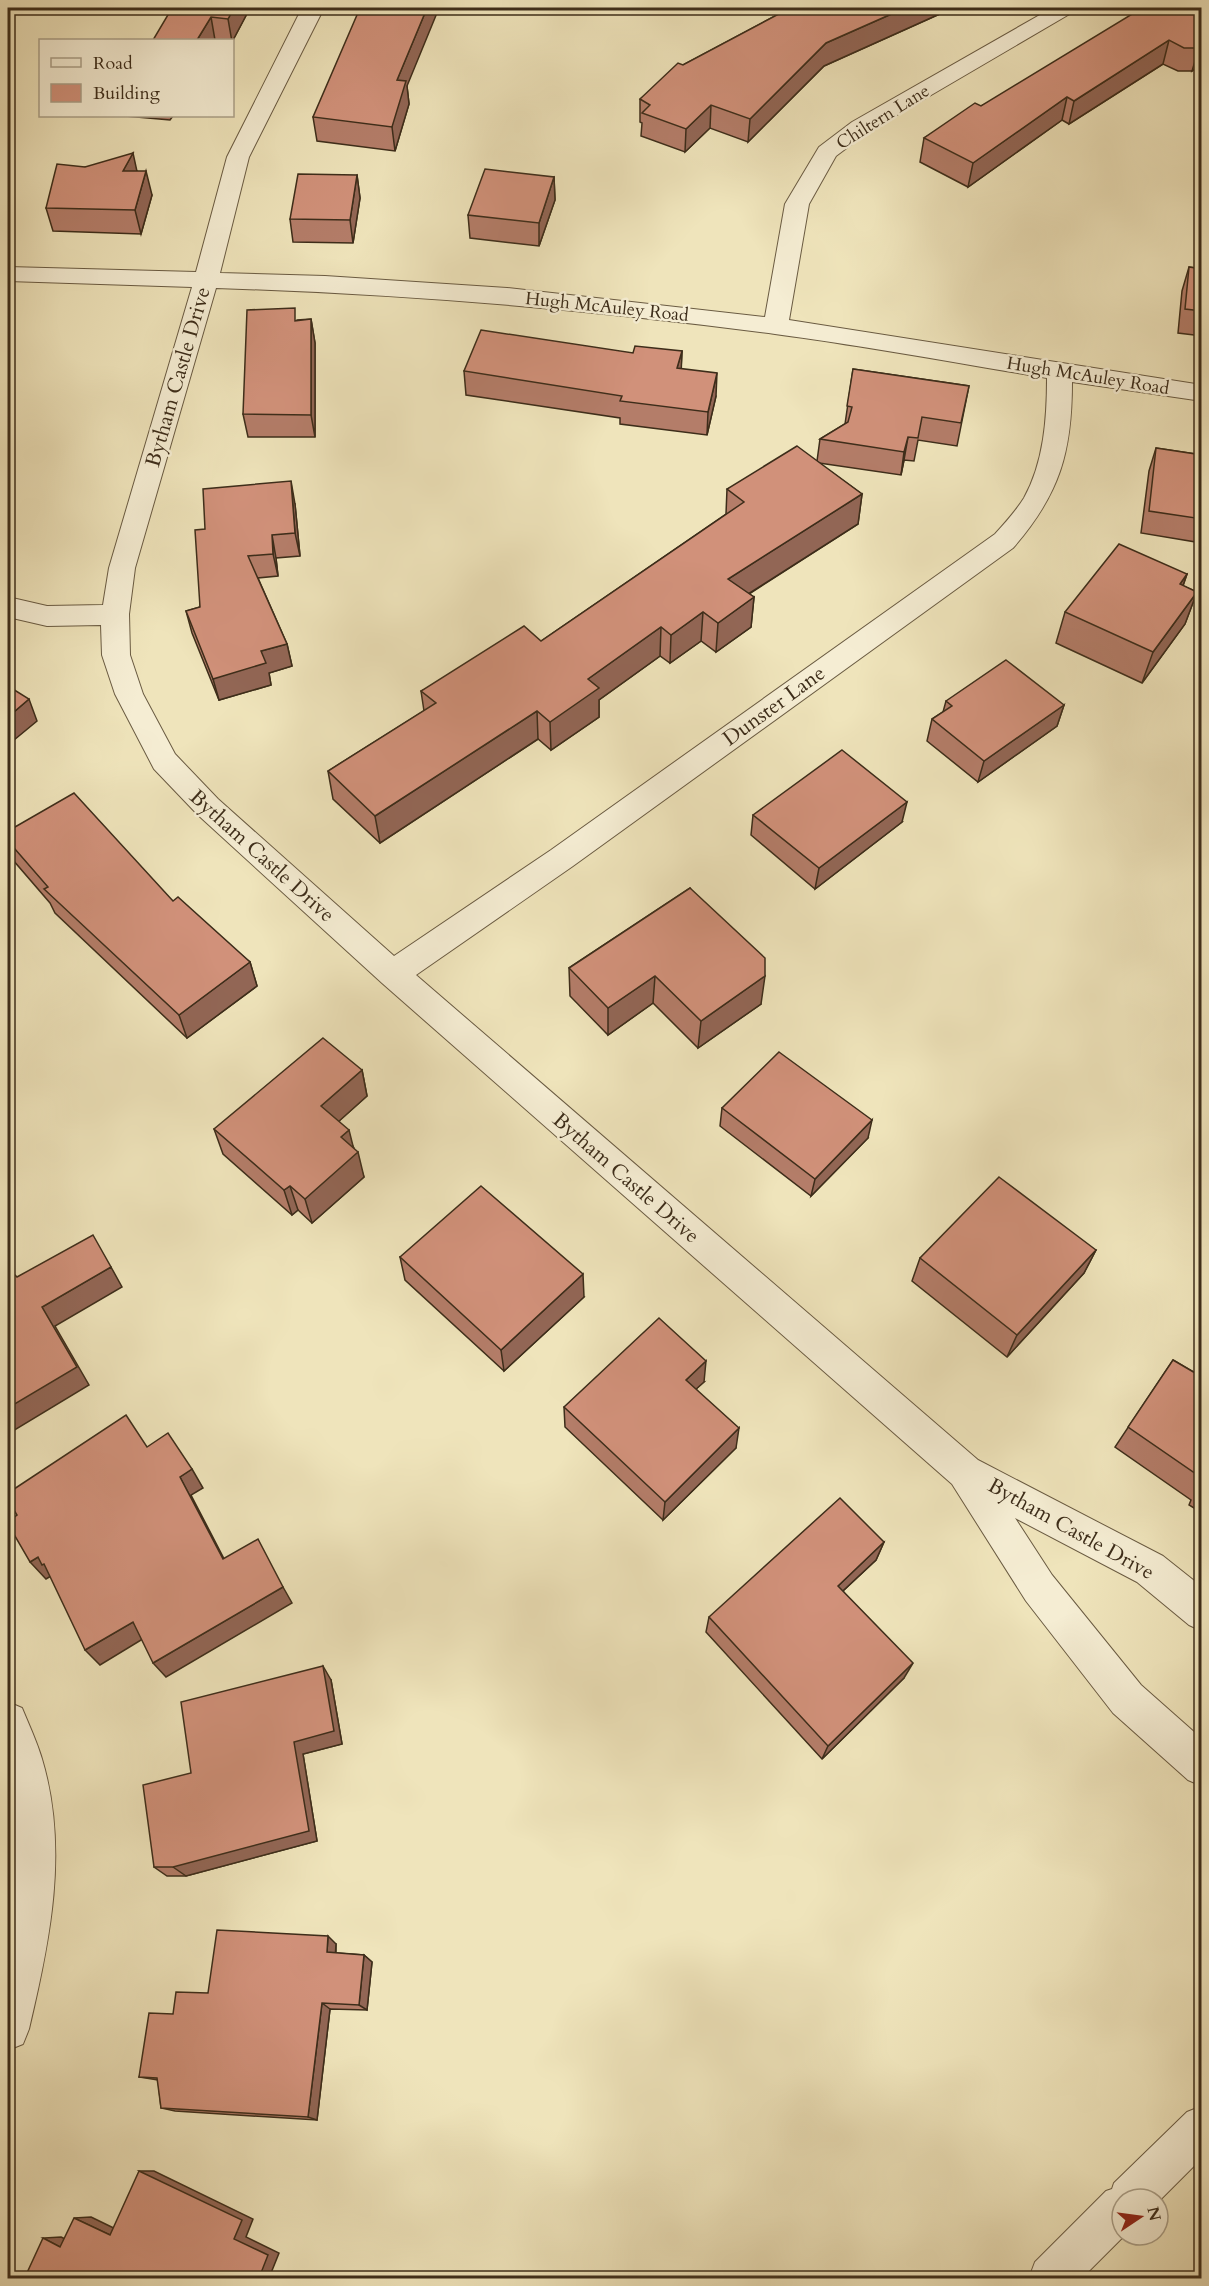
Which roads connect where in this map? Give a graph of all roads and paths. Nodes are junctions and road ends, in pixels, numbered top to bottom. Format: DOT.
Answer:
graph roads {
  1 [pos="313,8"];
  2 [pos="1066,8"];
  3 [pos="8,274"];
  4 [pos="206,280"];
  5 [pos="776,326"];
  6 [pos="1060,372"];
  7 [pos="1202,393"];
  8 [pos="8,607"];
  9 [pos="115,614"];
  10 [pos="393,974"];
  11 [pos="965,1472"];
  12 [pos="1202,1612"];
  13 [pos="8,1722"];
  14 [pos="1202,1766"];
  15 [pos="8,2029"];
  16 [pos="1202,2127"];
  17 [pos="1142,2187"];
  18 [pos="1110,2219"];
  19 [pos="1051,2278"];
  1 -- 4 [label="street, Bytham Castle Drive"];
  2 -- 5 [label="street, Chiltern Lane"];
  3 -- 4 [label="street, Hugh McAuley Road"];
  4 -- 5 [label="street, Hugh McAuley Road"];
  4 -- 9 [label="street, Bytham Castle Drive"];
  5 -- 6 [label="street, Hugh McAuley Road"];
  6 -- 7 [label="street, Hugh McAuley Road"];
  6 -- 10 [label="street, Dunster Lane"];
  8 -- 9 [label="street"];
  9 -- 10 [label="street, Bytham Castle Drive"];
  10 -- 11 [label="street, Bytham Castle Drive"];
  11 -- 12 [label="street, Bytham Castle Drive"];
  11 -- 14 [label="street, Bytham Castle Drive"];
  13 -- 15 [label="street"];
  16 -- 17 [label="street"];
  18 -- 19 [label="street"];
}
